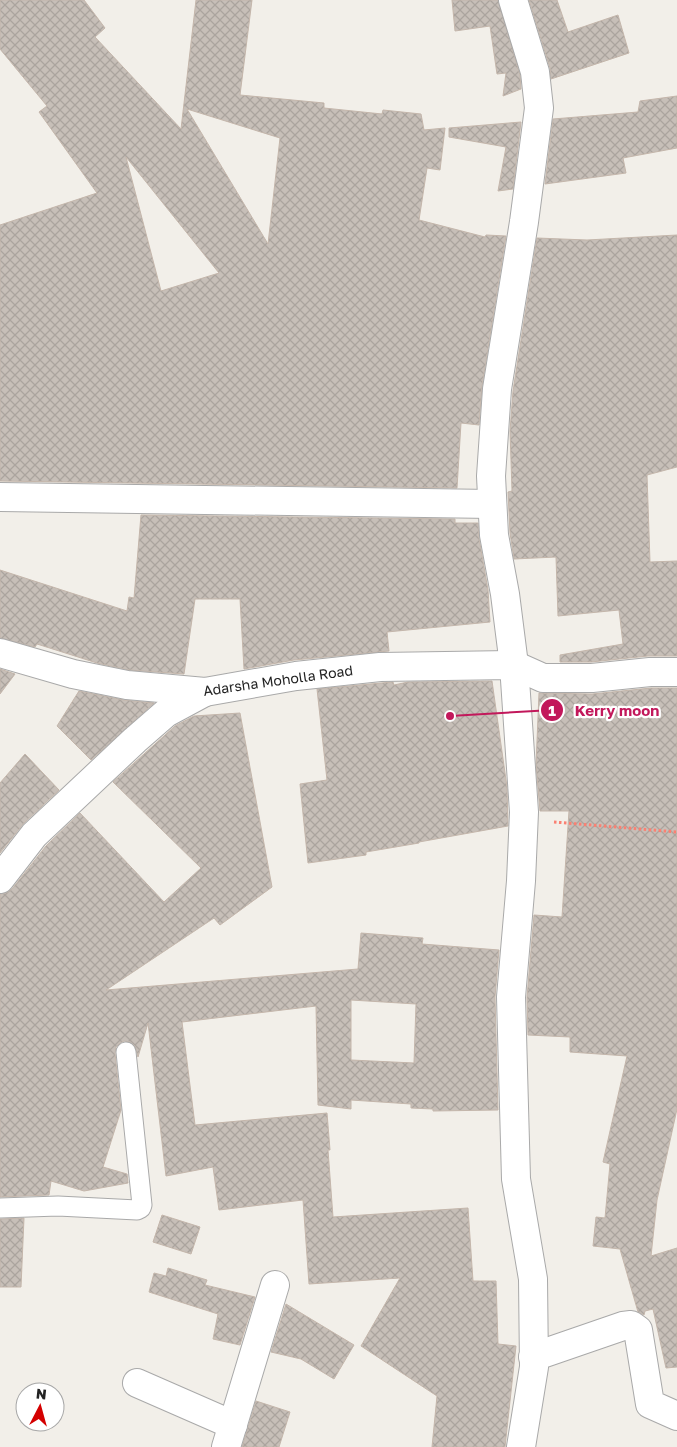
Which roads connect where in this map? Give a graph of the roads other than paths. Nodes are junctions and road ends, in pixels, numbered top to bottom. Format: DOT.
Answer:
graph roads {
  1 [pos="513,0"];
  2 [pos="0,498"];
  3 [pos="492,504"];
  4 [pos="0,652"];
  5 [pos="514,665"];
  6 [pos="677,672"];
  7 [pos="205,692"];
  8 [pos="0,880"];
  9 [pos="126,1052"];
  10 [pos="0,1208"];
  11 [pos="275,1285"];
  12 [pos="534,1357"];
  13 [pos="137,1383"];
  14 [pos="677,1416"];
  15 [pos="229,1436"];
  16 [pos="521,1447"];
  1 -- 3 [label="street"];
  2 -- 3 [label="street"];
  3 -- 5 [label="street"];
  4 -- 7 [label="street, Adarsha Moholla Road"];
  5 -- 6 [label="street, Adarsha Moholla Road"];
  5 -- 7 [label="street, Adarsha Moholla Road"];
  5 -- 12 [label="street"];
  7 -- 8 [label="street"];
  9 -- 10 [label="lane"];
  11 -- 15 [label="street"];
  12 -- 14 [label="street"];
  12 -- 16 [label="street"];
  13 -- 15 [label="street"];
}
